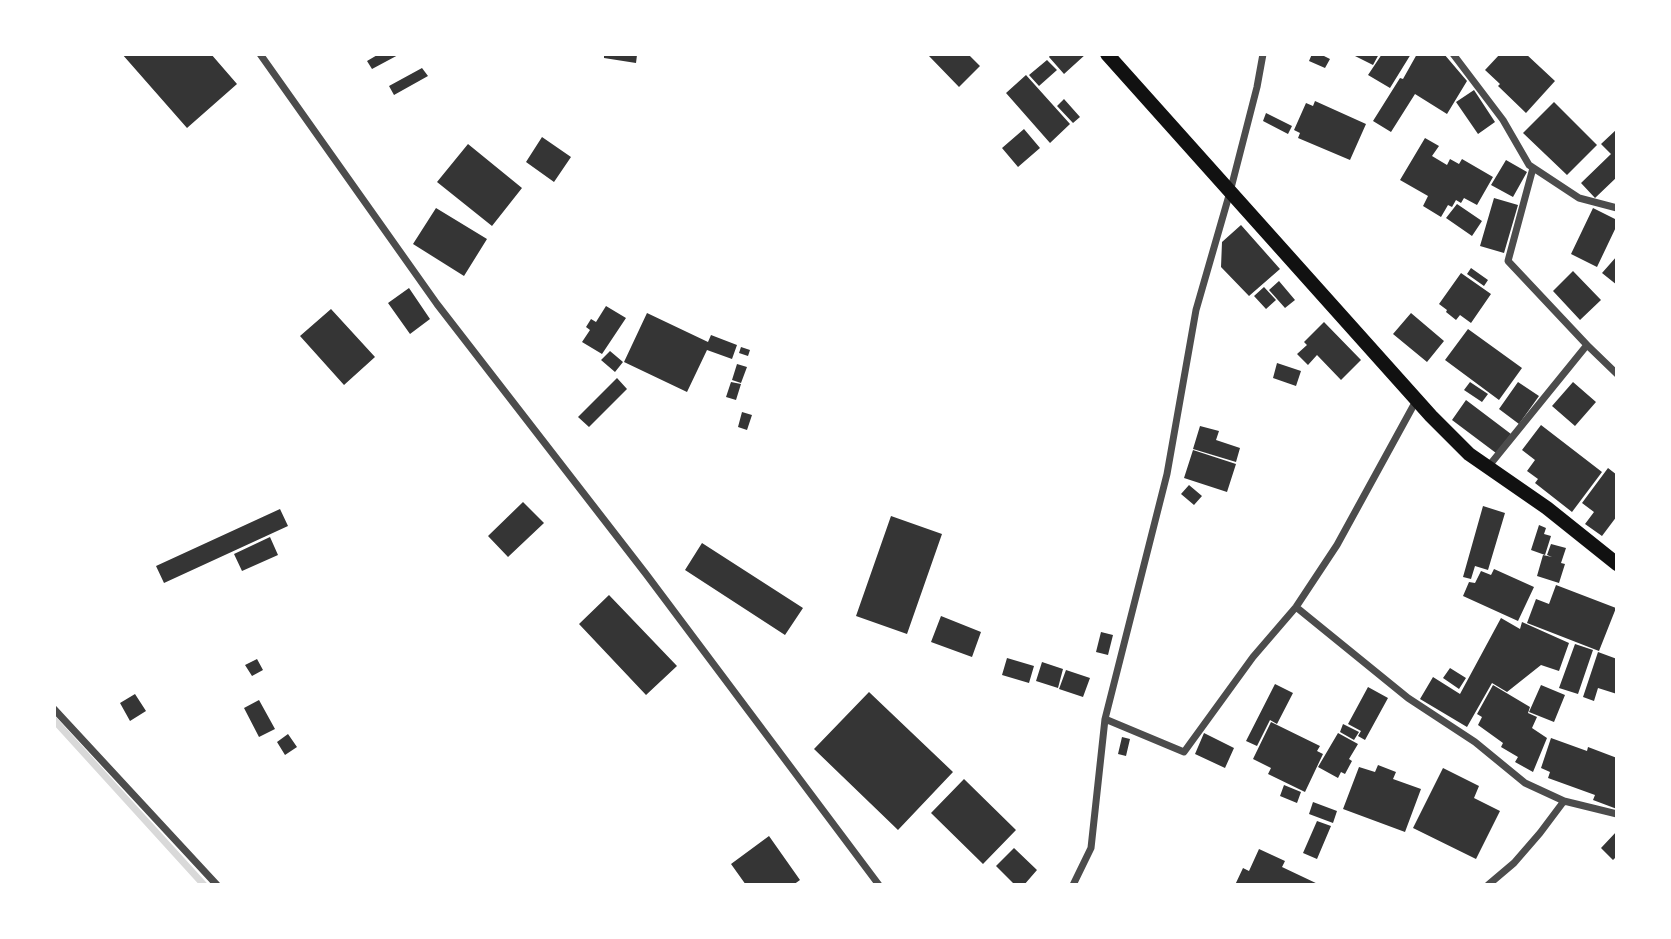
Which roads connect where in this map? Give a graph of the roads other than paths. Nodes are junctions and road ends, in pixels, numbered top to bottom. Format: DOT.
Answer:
graph roads {
  1 [pos="260,54"];
  2 [pos="1107,54"];
  3 [pos="1263,54"];
  4 [pos="1453,54"];
  5 [pos="1534,168"];
  6 [pos="1230,192"];
  7 [pos="1617,208"];
  8 [pos="1587,345"];
  9 [pos="1617,374"];
  10 [pos="1417,399"];
  11 [pos="1488,467"];
  12 [pos="1617,564"];
  13 [pos="1296,607"];
  14 [pos="54,709"];
  15 [pos="1105,719"];
  16 [pos="1564,801"];
  17 [pos="1617,814"];
  18 [pos="217,885"];
  19 [pos="879,885"];
  20 [pos="1073,885"];
  21 [pos="1488,885"];
  1 -- 19 [label="street"];
  2 -- 6 [label="main road"];
  3 -- 6 [label="street"];
  4 -- 5 [label="street"];
  5 -- 7 [label="street"];
  5 -- 8 [label="street"];
  6 -- 10 [label="main road"];
  6 -- 15 [label="street"];
  8 -- 9 [label="street"];
  8 -- 11 [label="street"];
  10 -- 11 [label="main road"];
  10 -- 13 [label="street"];
  11 -- 12 [label="main road"];
  13 -- 15 [label="street"];
  13 -- 16 [label="street"];
  14 -- 18 [label="street"];
  15 -- 20 [label="street"];
  16 -- 17 [label="street"];
  16 -- 21 [label="street"];
}
